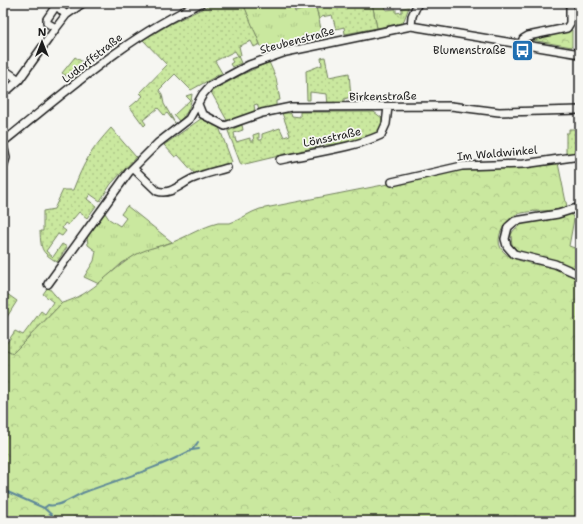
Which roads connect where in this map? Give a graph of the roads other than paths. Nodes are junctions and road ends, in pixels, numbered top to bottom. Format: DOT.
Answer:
graph roads {
  1 [pos="83,3"];
  2 [pos="201,3"];
  3 [pos="418,3"];
  4 [pos="570,3"];
  5 [pos="58,5"];
  6 [pos="66,14"];
  7 [pos="411,26"];
  8 [pos="56,28"];
  9 [pos="522,45"];
  10 [pos="580,54"];
  11 [pos="3,69"];
  12 [pos="19,80"];
  13 [pos="10,89"];
  14 [pos="198,104"];
  15 [pos="388,107"];
  16 [pos="580,110"];
  17 [pos="3,143"];
  18 [pos="580,156"];
  19 [pos="280,160"];
  20 [pos="3,167"];
  21 [pos="133,168"];
  22 [pos="227,168"];
  23 [pos="392,182"];
  24 [pos="580,207"];
  25 [pos="580,275"];
  26 [pos="48,284"];
  1 -- 6 [label="street"];
  2 -- 17 [label="street, Ludorffstraße"];
  3 -- 7 [label="street"];
  4 -- 9 [label="street"];
  5 -- 6 [label="street"];
  5 -- 8 [label="street"];
  6 -- 8 [label="street"];
  7 -- 9 [label="street"];
  7 -- 14 [label="street, Steubenstraße"];
  8 -- 12 [label="street"];
  9 -- 10 [label="street"];
  11 -- 12 [label="street"];
  12 -- 13 [label="street"];
  14 -- 15 [label="street, Birkenstraße"];
  14 -- 21 [label="street, Steubenstraße"];
  15 -- 16 [label="street, Birkenstraße"];
  15 -- 19 [label="street, Lönsstraße"];
  17 -- 20 [label="street"];
  18 -- 23 [label="street, Im Waldwinkel"];
  21 -- 22 [label="street"];
  21 -- 26 [label="street, Steubenstraße"];
  24 -- 25 [label="street"];
}
